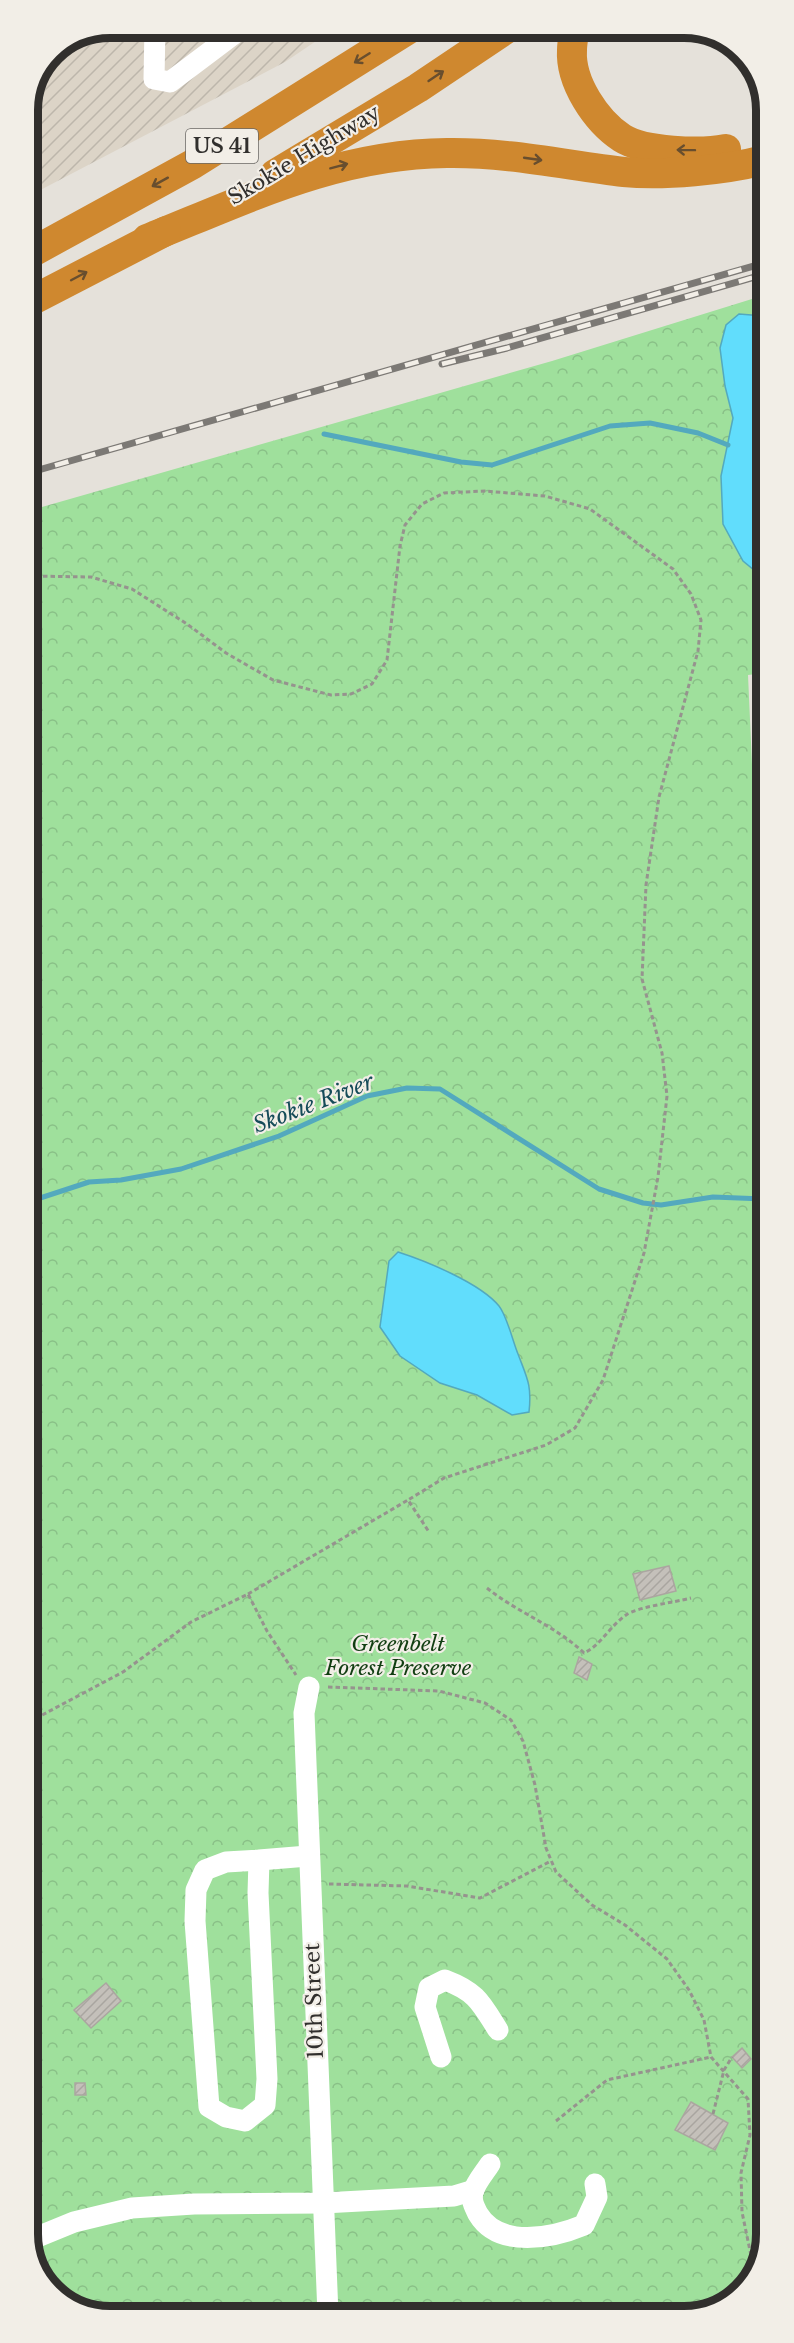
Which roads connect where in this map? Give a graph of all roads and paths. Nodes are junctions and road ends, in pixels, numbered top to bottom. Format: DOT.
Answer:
graph roads {
  1 [pos="155,38"];
  2 [pos="228,38"];
  3 [pos="394,38"];
  4 [pos="493,38"];
  5 [pos="574,38"];
  6 [pos="756,143"];
  7 [pos="756,161"];
  8 [pos="147,239"];
  9 [pos="38,249"];
  10 [pos="38,297"];
  11 [pos="38,576"];
  12 [pos="408,1500"];
  13 [pos="429,1532"];
  14 [pos="487,1588"];
  15 [pos="248,1594"];
  16 [pos="691,1598"];
  17 [pos="309,1687"];
  18 [pos="38,1717"];
  19 [pos="308,1856"];
  20 [pos="259,1860"];
  21 [pos="551,1861"];
  22 [pos="309,1884"];
  23 [pos="498,2030"];
  24 [pos="441,2057"];
  25 [pos="711,2057"];
  26 [pos="732,2058"];
  27 [pos="724,2070"];
  28 [pos="712,2114"];
  29 [pos="556,2121"];
  30 [pos="490,2164"];
  31 [pos="595,2184"];
  32 [pos="474,2190"];
  33 [pos="323,2203"];
  34 [pos="38,2237"];
  35 [pos="752,2260"];
  36 [pos="328,2305"];
  1 -- 2 [label="lane"];
  3 -- 9 [label="highway, US 41, one-way"];
  8 -- 4 [label="highway, Skokie Highway / US 41, one-way"];
  6 -- 5 [label="highway, one-way"];
  8 -- 7 [label="highway, one-way"];
  10 -- 8 [label="highway, Skokie Highway / US 41, one-way"];
  11 -- 12 [label="path"];
  12 -- 13 [label="path"];
  12 -- 15 [label="path"];
  14 -- 16 [label="path"];
  15 -- 17 [label="path"];
  15 -- 18 [label="path"];
  17 -- 19 [label="lane, 10th Street"];
  17 -- 21 [label="path"];
  19 -- 20 [label="lane"];
  19 -- 22 [label="lane, 10th Street"];
  20 -- 20 [label="lane"];
  21 -- 22 [label="path"];
  21 -- 25 [label="path"];
  22 -- 33 [label="lane, 10th Street"];
  23 -- 24 [label="lane"];
  25 -- 27 [label="path"];
  25 -- 29 [label="path"];
  26 -- 27 [label="path"];
  27 -- 28 [label="path"];
  27 -- 35 [label="path"];
  30 -- 32 [label="lane"];
  31 -- 32 [label="lane"];
  32 -- 33 [label="lane"];
  33 -- 34 [label="lane"];
  33 -- 36 [label="lane, 10th Street"];
}
